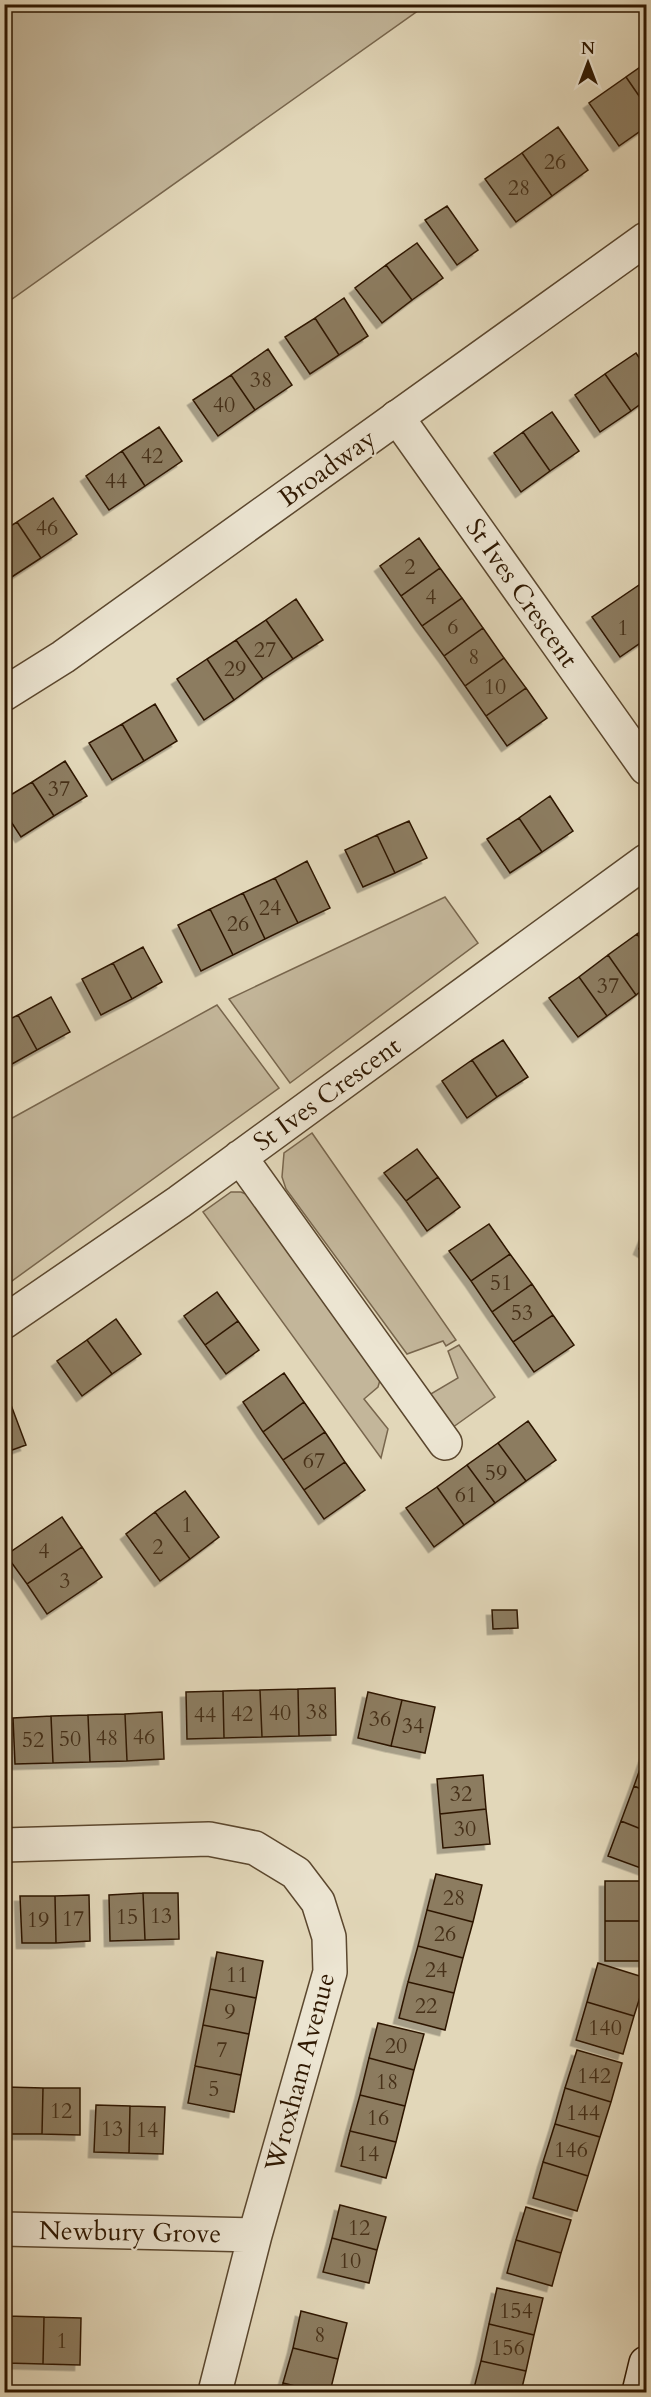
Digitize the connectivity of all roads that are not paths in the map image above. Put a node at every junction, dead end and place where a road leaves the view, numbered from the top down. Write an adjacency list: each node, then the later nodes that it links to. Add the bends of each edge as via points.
1 (646, 239): 2 (street, Broadway)
2 (398, 417): 3 (street, Broadway, via 63,657); 4 (street, St Ives Crescent)
3 (4, 694)
4 (646, 768)
5 (646, 861): 6 (street, St Ives Crescent)
6 (240, 1157): 7 (street, St Ives Crescent); 8 (street)
7 (4, 1322)
8 (446, 1443)
9 (4, 1845): 11 (street, Wroxham Avenue, via 209,1839 255,1848 296,1873 318,1902 328,1937 330,1972)
10 (4, 2229): 11 (street, Newbury Grove)
11 (255, 2235): 13 (street, Wroxham Avenue)
12 (646, 2363): 14 (street)
13 (215, 2392)
14 (639, 2392)

